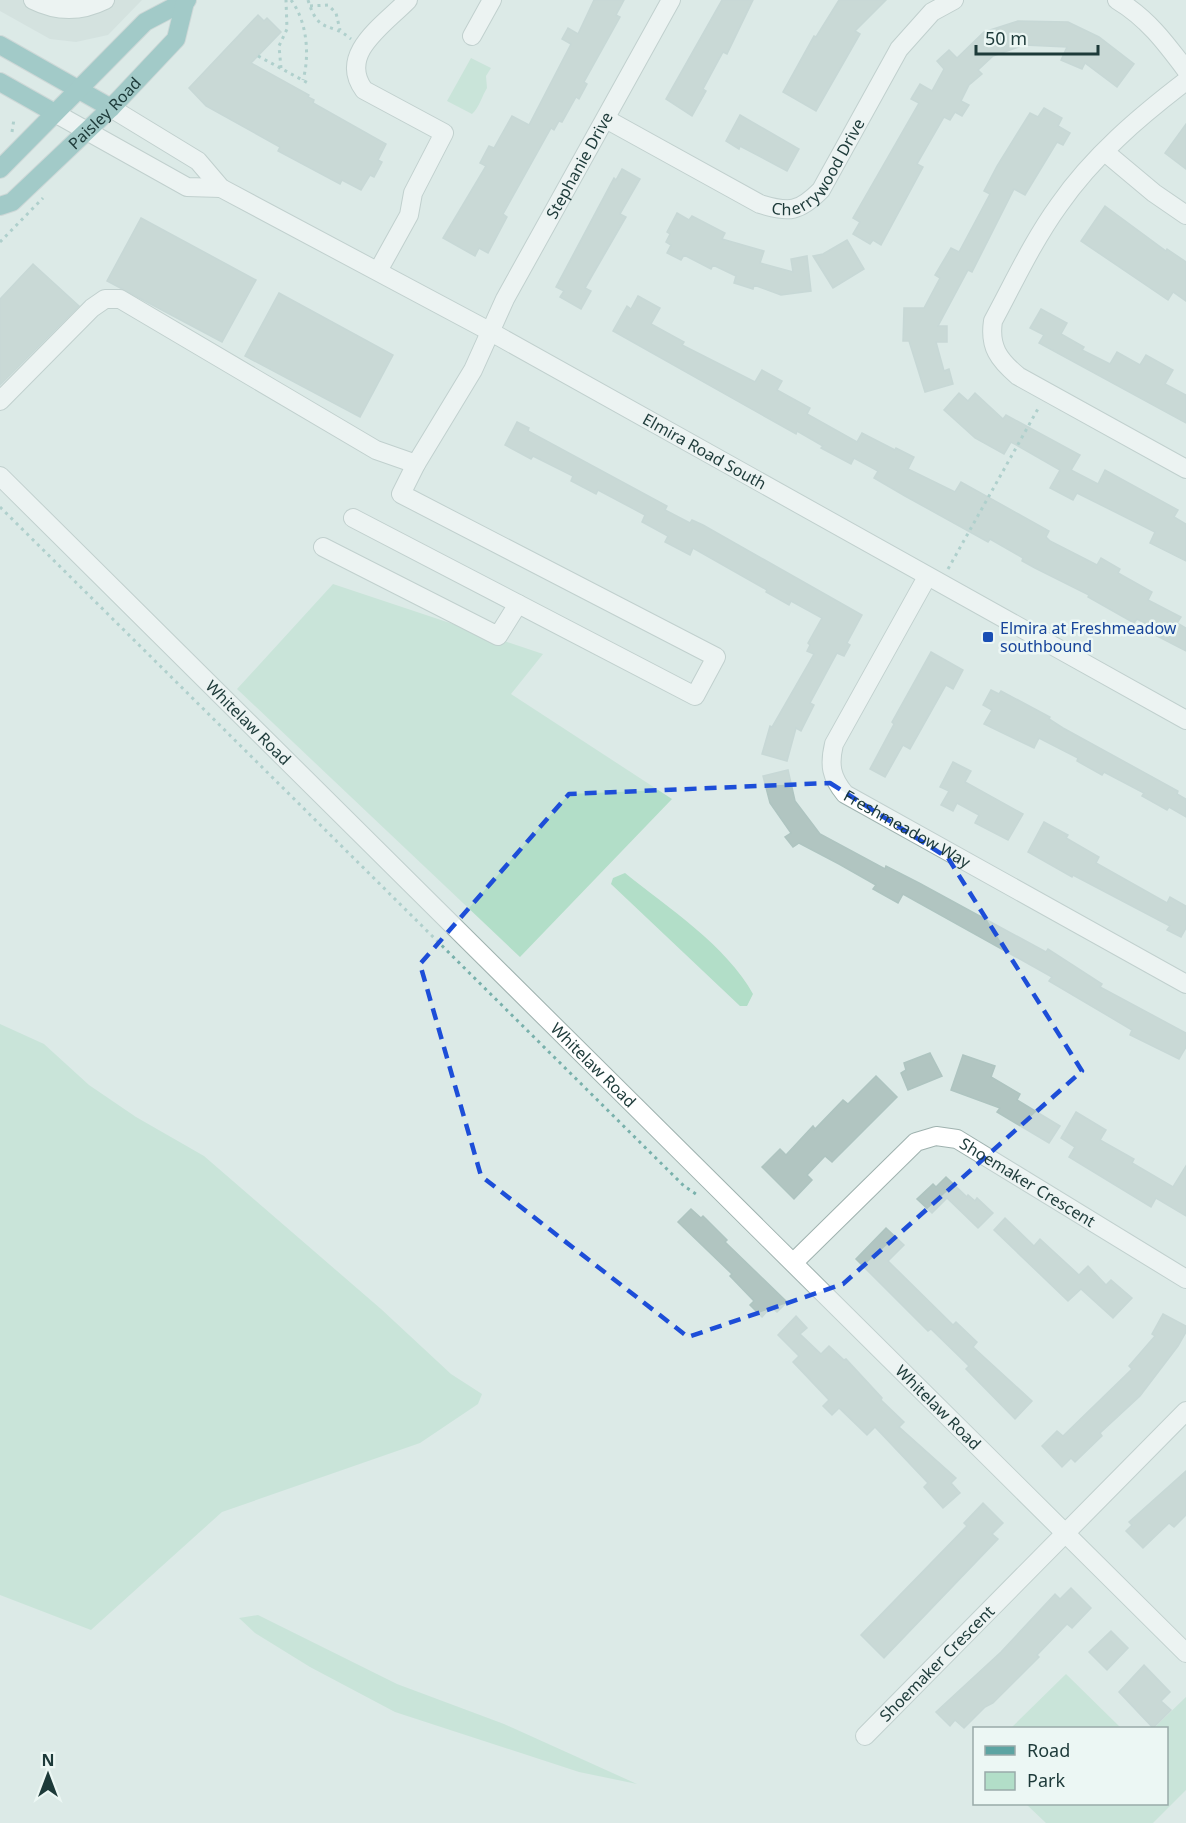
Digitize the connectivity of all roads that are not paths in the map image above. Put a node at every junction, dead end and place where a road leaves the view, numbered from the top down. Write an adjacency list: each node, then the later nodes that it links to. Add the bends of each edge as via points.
1 (33, 0): 2 (street, via 52,10 95,5)
2 (105, 0)
3 (408, 0): 24 (street, via 361,48 355,69 364,90 444,133)
4 (492, 0): 9 (street)
5 (671, 0): 17 (street, Stephanie Drive)
6 (954, 0): 17 (street, Cherrywood Drive, via 932,12 899,49 821,189 804,206 783,211 760,204)
7 (1117, 0): 11 (street, via 1149,24)
8 (186, 1): 14 (main road, Paisley Road, via 145,22); 15 (main road, Paisley Road, via 176,39)
9 (472, 36)
10 (0, 45): 14 (main road, Elmira Road South)
11 (1186, 70)
12 (1186, 81): 19 (street, via 1139,117)
13 (0, 82): 16 (main road, Elmira Road South)
14 (77, 90): 15 (main road, Elmira Road South); 16 (main road, Paisley Road)
15 (111, 108): 18 (main road, Paisley Road); 21 (street, Elmira Road South, via 198,161)
16 (52, 112): 18 (street, Elmira Road South); 20 (main road, Paisley Road)
17 (606, 119): 25 (street, Stephanie Drive, via 505,299)
18 (86, 132): 21 (street, Elmira Road South, via 187,187); 22 (main road, Paisley Road, via 12,202)
19 (1105, 152): 23 (street); 28 (street, via 1078,180 1047,223 993,321 993,348 1001,362 1018,376)
20 (0, 168)
21 (221, 188): 24 (street, Elmira Road South)
22 (0, 206)
23 (1186, 214)
24 (378, 272): 25 (street, Elmira Road South)
25 (491, 333): 27 (street, Stephanie Drive); 32 (street, Elmira Road South)
26 (0, 401): 27 (street, via 92,308 105,299 120,299 390,458)
27 (416, 464): 33 (street, Stephanie Drive, via 401,494 716,657 695,696)
28 (1186, 469)
29 (0, 476): 36 (street, Whitelaw Road)
30 (353, 518): 33 (street)
31 (323, 547): 33 (street, via 498,636)
32 (934, 580): 34 (street, Elmira Road South); 35 (street, Freshmeadow Way, via 834,744 830,763 835,782 845,795)
33 (518, 604)
34 (1186, 720)
35 (1186, 984)
36 (794, 1262): 37 (street, Shoemaker Crescent, via 916,1142 936,1136 957,1139); 39 (street, Whitelaw Road)
37 (1186, 1279)
38 (1186, 1411): 39 (street, Shoemaker Crescent)
39 (1066, 1534): 40 (street, Whitelaw Road); 41 (street, Shoemaker Crescent)
40 (1186, 1653)
41 (865, 1736)

